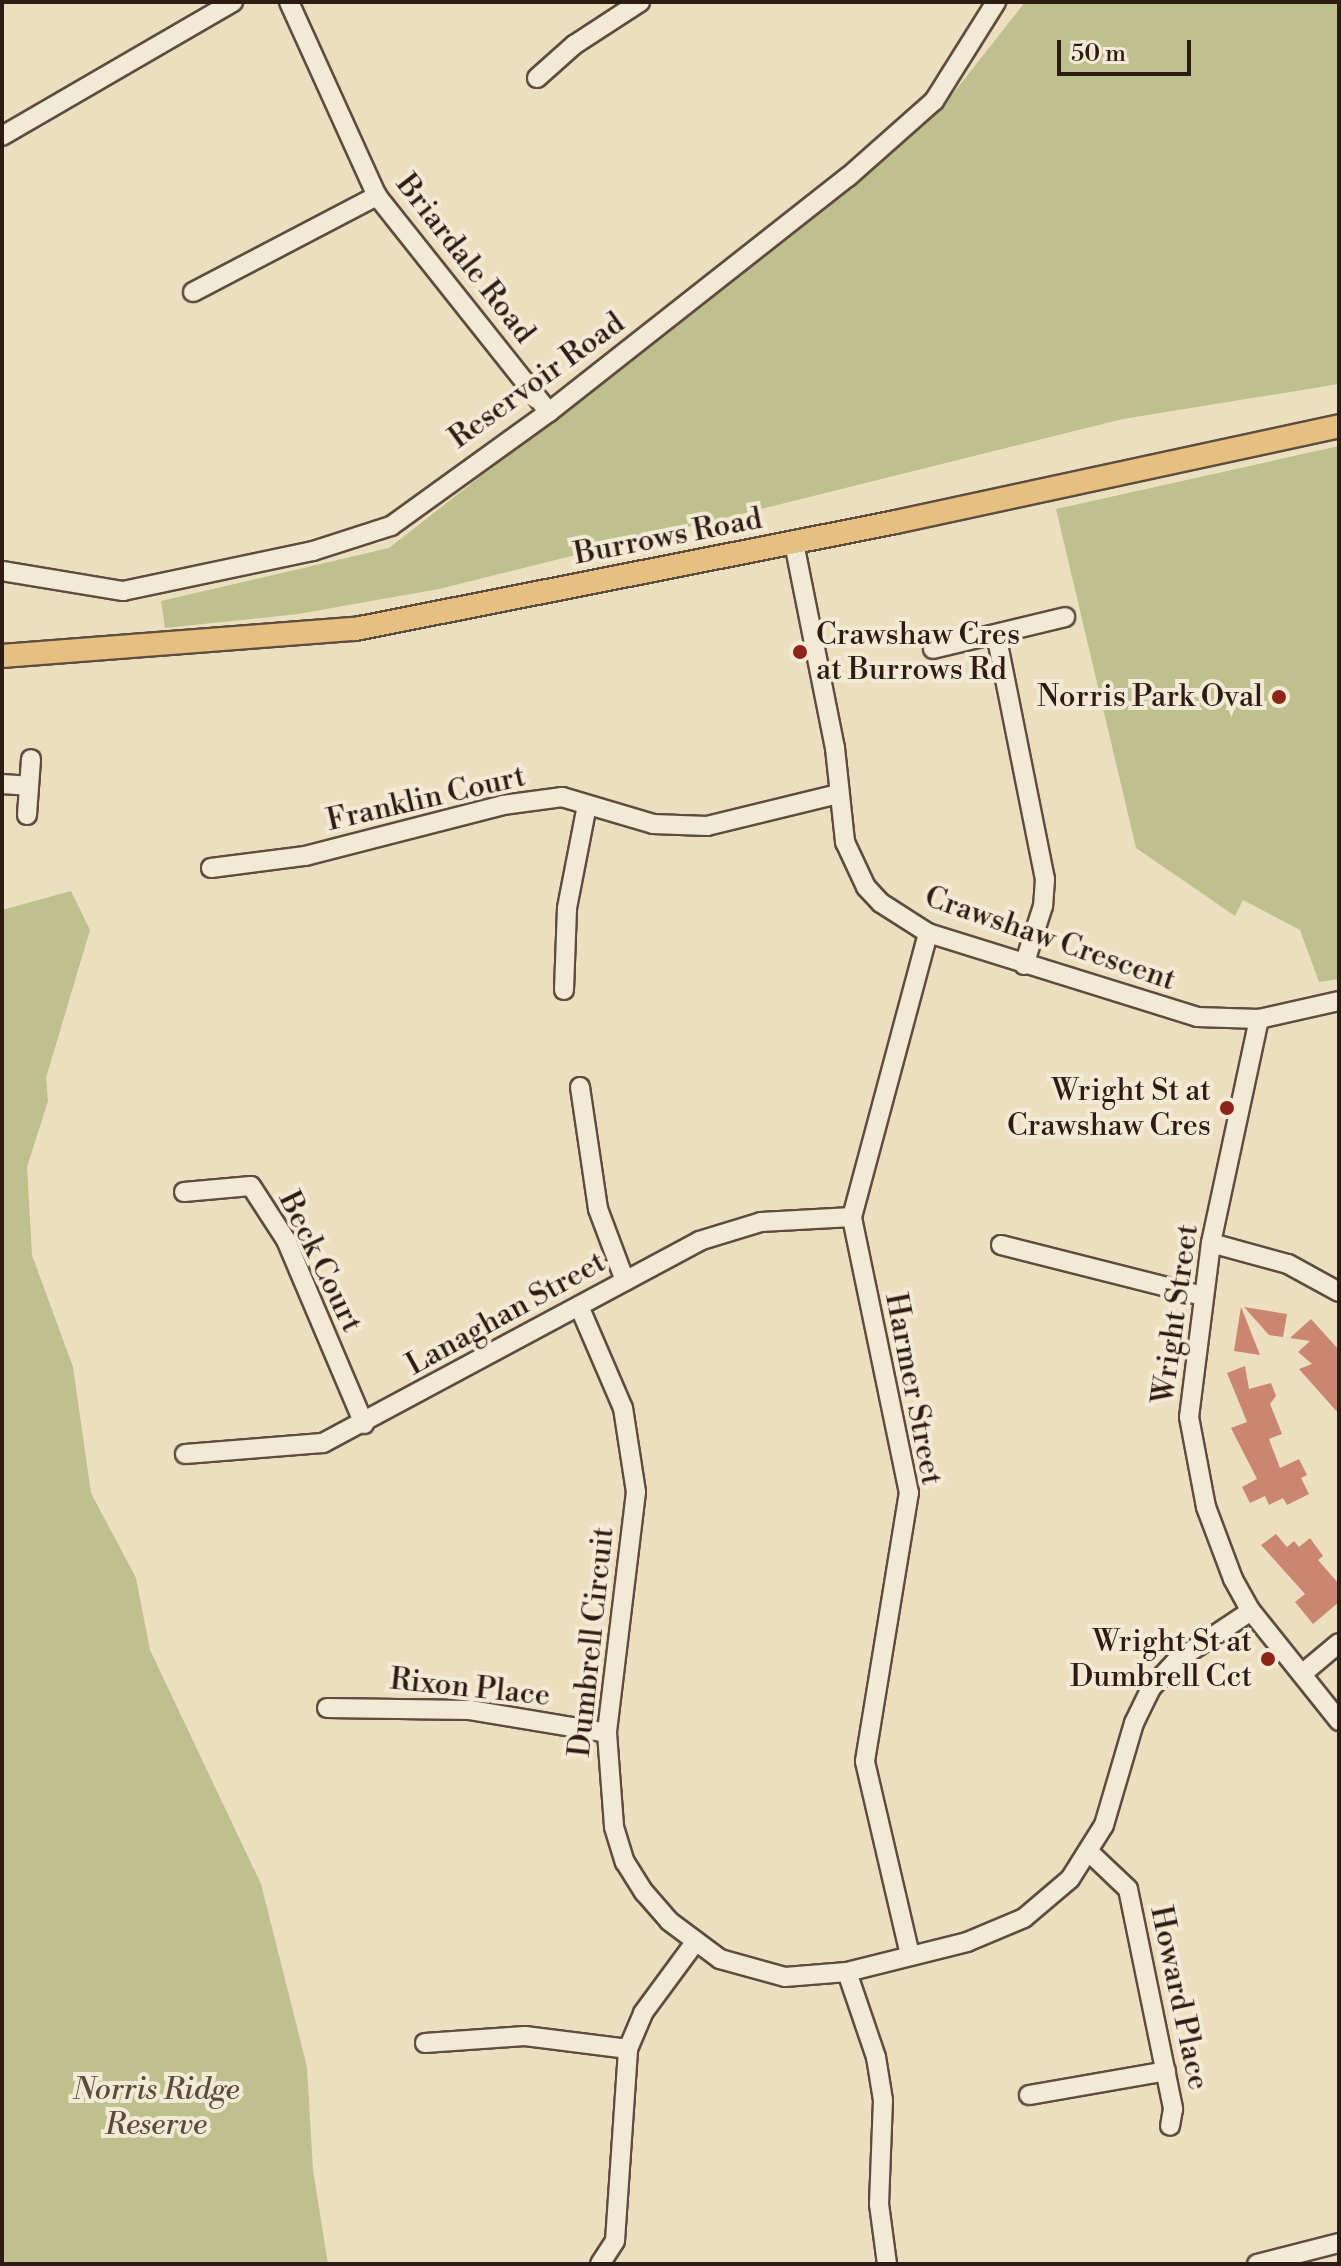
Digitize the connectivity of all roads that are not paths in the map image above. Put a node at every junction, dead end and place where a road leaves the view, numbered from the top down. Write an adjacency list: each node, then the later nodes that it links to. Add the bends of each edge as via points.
1 (233, 2): 6 (street)
2 (289, 2): 7 (street, Briardale Road)
3 (640, 2): 5 (street, via 574,45)
4 (996, 2): 9 (street, Reservoir Road, via 934,101 848,177)
5 (537, 78)
6 (2, 136)
7 (377, 196): 8 (street); 9 (street, Briardale Road)
8 (193, 292)
9 (549, 412): 12 (street, Reservoir Road, via 391,526 370,535 123,591)
10 (1339, 426): 11 (main road, Burrows Road)
11 (794, 543): 16 (main road, Burrows Road, via 355,629); 20 (street, Crawshaw Crescent, via 833,733)
12 (2, 571)
13 (1065, 617): 14 (street)
14 (996, 634): 15 (street); 25 (street, via 1045,879 1043,906)
15 (933, 649)
16 (2, 656)
17 (31, 759): 19 (street)
18 (2, 784): 19 (street)
19 (28, 786): 22 (street)
20 (838, 794): 21 (street, Franklin Court, via 707,826 653,824); 24 (street, Crawshaw Crescent, via 845,842 866,887 896,915)
21 (587, 805): 23 (street, Franklin Court, via 562,797 503,805 305,856); 26 (street, via 567,908)
22 (27, 815)
23 (211, 868)
24 (928, 933): 25 (street, Crawshaw Crescent); 31 (street, Harmer Street)
25 (1024, 965): 28 (street, Crawshaw Crescent, via 1197,1017)
26 (564, 990)
27 (1339, 1001): 28 (street, Crawshaw Crescent)
28 (1259, 1019): 32 (street, Wright Street)
29 (580, 1087): 34 (street, via 598,1209)
30 (184, 1192): 38 (street, Beck Court, via 251,1186 286,1240)
31 (852, 1217): 34 (street, Lanaghan Street, via 761,1222 699,1241); 48 (street, Harmer Street, via 909,1493 865,1761)
32 (1211, 1243): 35 (street, via 1288,1264); 36 (street, Wright Street)
33 (1001, 1245): 36 (street)
34 (625, 1281): 37 (street, Lanaghan Street)
35 (1339, 1292)
36 (1203, 1296): 40 (street, Wright Street, via 1190,1380 1195,1463 1220,1545)
37 (579, 1306): 38 (street, Lanaghan Street); 45 (street, Dumbrell Circuit, via 623,1408 636,1492)
38 (364, 1424): 39 (street, Lanaghan Street, via 323,1443)
39 (185, 1454)
40 (1251, 1611): 42 (street, Wright Street); 46 (street, Dumbrell Circuit, via 1176,1661 1151,1688 1134,1723 1104,1825)
41 (1339, 1643): 42 (street)
42 (1302, 1674): 44 (street, Wright Street)
43 (327, 1708): 45 (street, Rixon Place, via 470,1710)
44 (1339, 1721)
45 (607, 1733): 47 (street, Dumbrell Circuit, via 608,1787 625,1862 669,1921)
46 (1088, 1851): 48 (street, Dumbrell Circuit, via 1070,1879 1024,1918 967,1942); 52 (street, Howard Place, via 1128,1889)
47 (696, 1941): 49 (street, Dumbrell Circuit, via 720,1959 785,1977); 51 (street, via 643,2013)
48 (910, 1955): 49 (street, Dumbrell Circuit)
49 (847, 1972): 57 (street, via 876,2057 883,2100 879,2204)
50 (425, 2043): 51 (street, via 525,2036)
51 (628, 2049): 56 (street, via 615,2241)
52 (1166, 2071): 53 (street); 54 (street, Howard Place, via 1173,2109)
53 (1029, 2095)
54 (1170, 2126)
55 (1339, 2243): 58 (street)
56 (600, 2264)
57 (887, 2264)
58 (1257, 2264)

